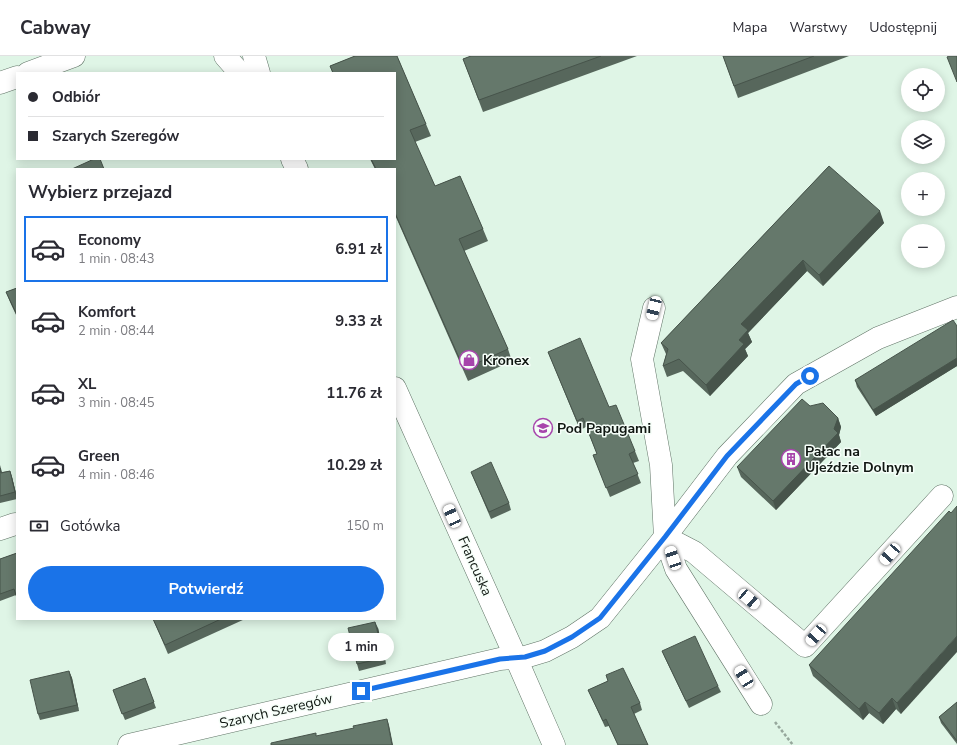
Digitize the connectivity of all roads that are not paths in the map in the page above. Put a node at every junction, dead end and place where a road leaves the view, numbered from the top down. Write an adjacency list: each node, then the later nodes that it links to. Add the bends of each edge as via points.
1 (74, 56): 4 (street)
2 (225, 56): 5 (street)
3 (254, 56): 6 (street)
4 (31, 72)
5 (239, 72)
6 (259, 72)
7 (16, 77): 8 (street)
8 (0, 83)
9 (957, 307): 13 (street, Szarych Szeregów, via 878,338 796,384 727,456)
10 (654, 308): 13 (street, via 642,359 661,465)
11 (396, 390): 14 (street, Francuska)
12 (942, 496): 13 (street, via 805,646 694,552)
13 (665, 537): 14 (street, Szarych Szeregów, via 600,618 545,651); 15 (street, via 676,569)
14 (516, 658): 16 (street, Szarych Szeregów, via 500,659); 17 (street, Francuska)
15 (761, 704)
16 (129, 745)
17 (554, 745)

